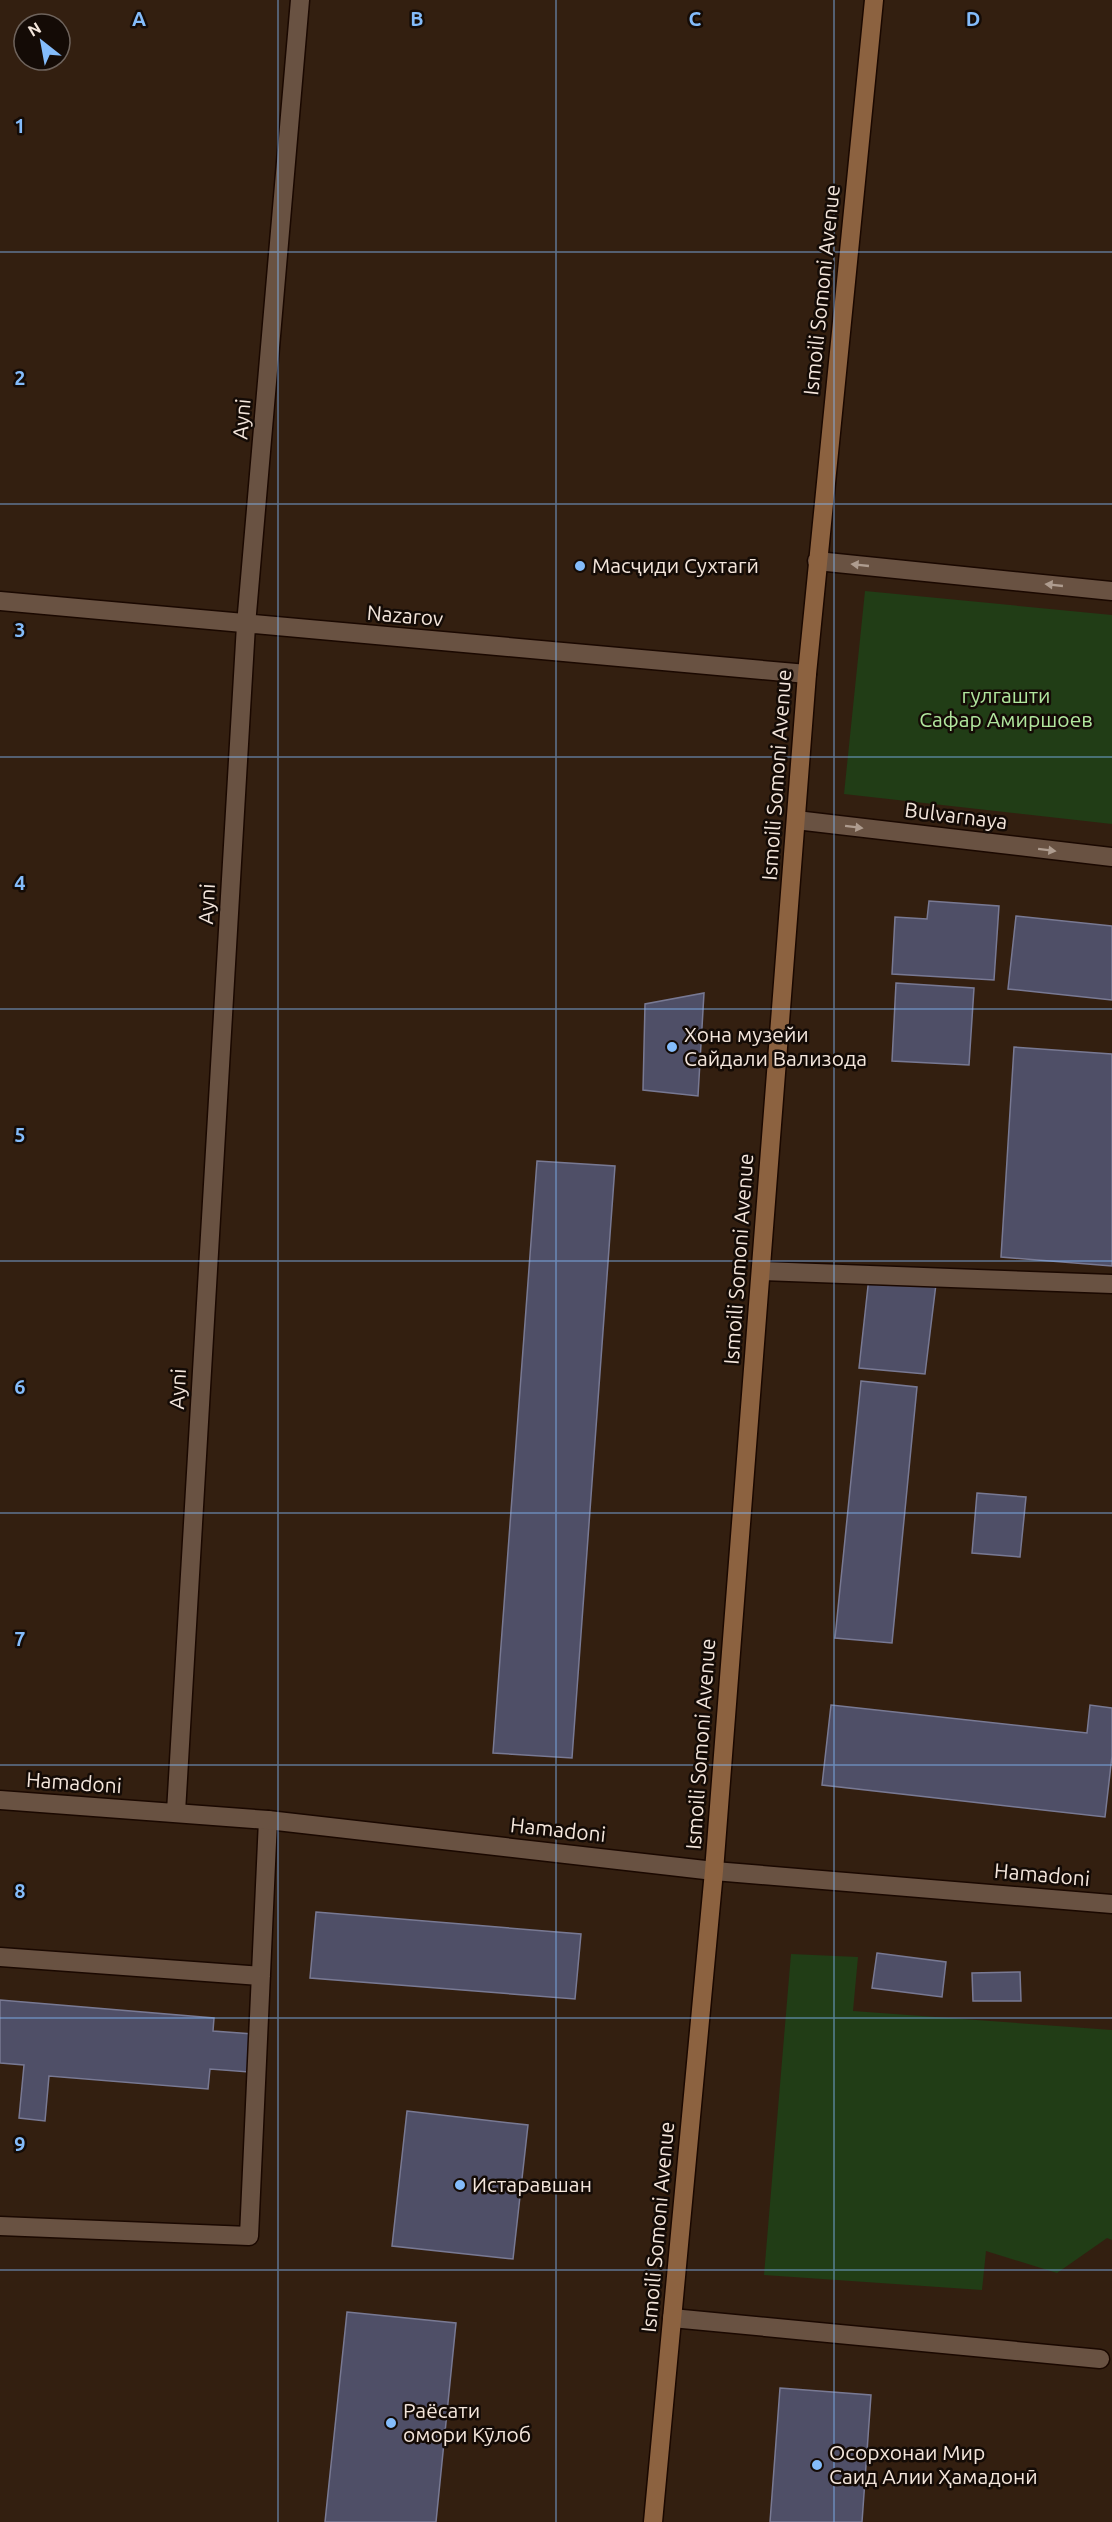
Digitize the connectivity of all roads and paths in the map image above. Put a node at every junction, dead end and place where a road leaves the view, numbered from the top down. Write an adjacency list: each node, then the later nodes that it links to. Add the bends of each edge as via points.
1 (300, 0): 6 (street, Ayni)
2 (874, 0): 3 (main road, Ismoili Somoni Avenue)
3 (817, 561): 4 (street, one-way to 3); 7 (main road, Ismoili Somoni Avenue)
4 (1112, 591)
5 (0, 601): 6 (street, Nazarov)
6 (246, 625): 7 (street, Nazarov); 13 (street, Ayni)
7 (807, 674): 8 (main road, Ismoili Somoni Avenue)
8 (796, 820): 9 (street, Bulvarnaya, one-way to 9); 10 (main road, Ismoili Somoni Avenue)
9 (1112, 857)
10 (761, 1271): 11 (street); 15 (main road, Ismoili Somoni Avenue)
11 (1112, 1284)
12 (0, 1800): 13 (street, Hamadoni)
13 (176, 1812): 14 (street, Hamadoni)
14 (268, 1820): 15 (street, Hamadoni); 18 (street)
15 (714, 1871): 16 (street, Hamadoni); 20 (main road, Ismoili Somoni Avenue)
16 (1112, 1904)
17 (0, 1957): 18 (street)
18 (261, 1976): 19 (street, via 249,2236)
19 (0, 2226)
20 (672, 2318): 21 (street); 22 (main road, Ismoili Somoni Avenue)
21 (1100, 2359)
22 (653, 2522)

